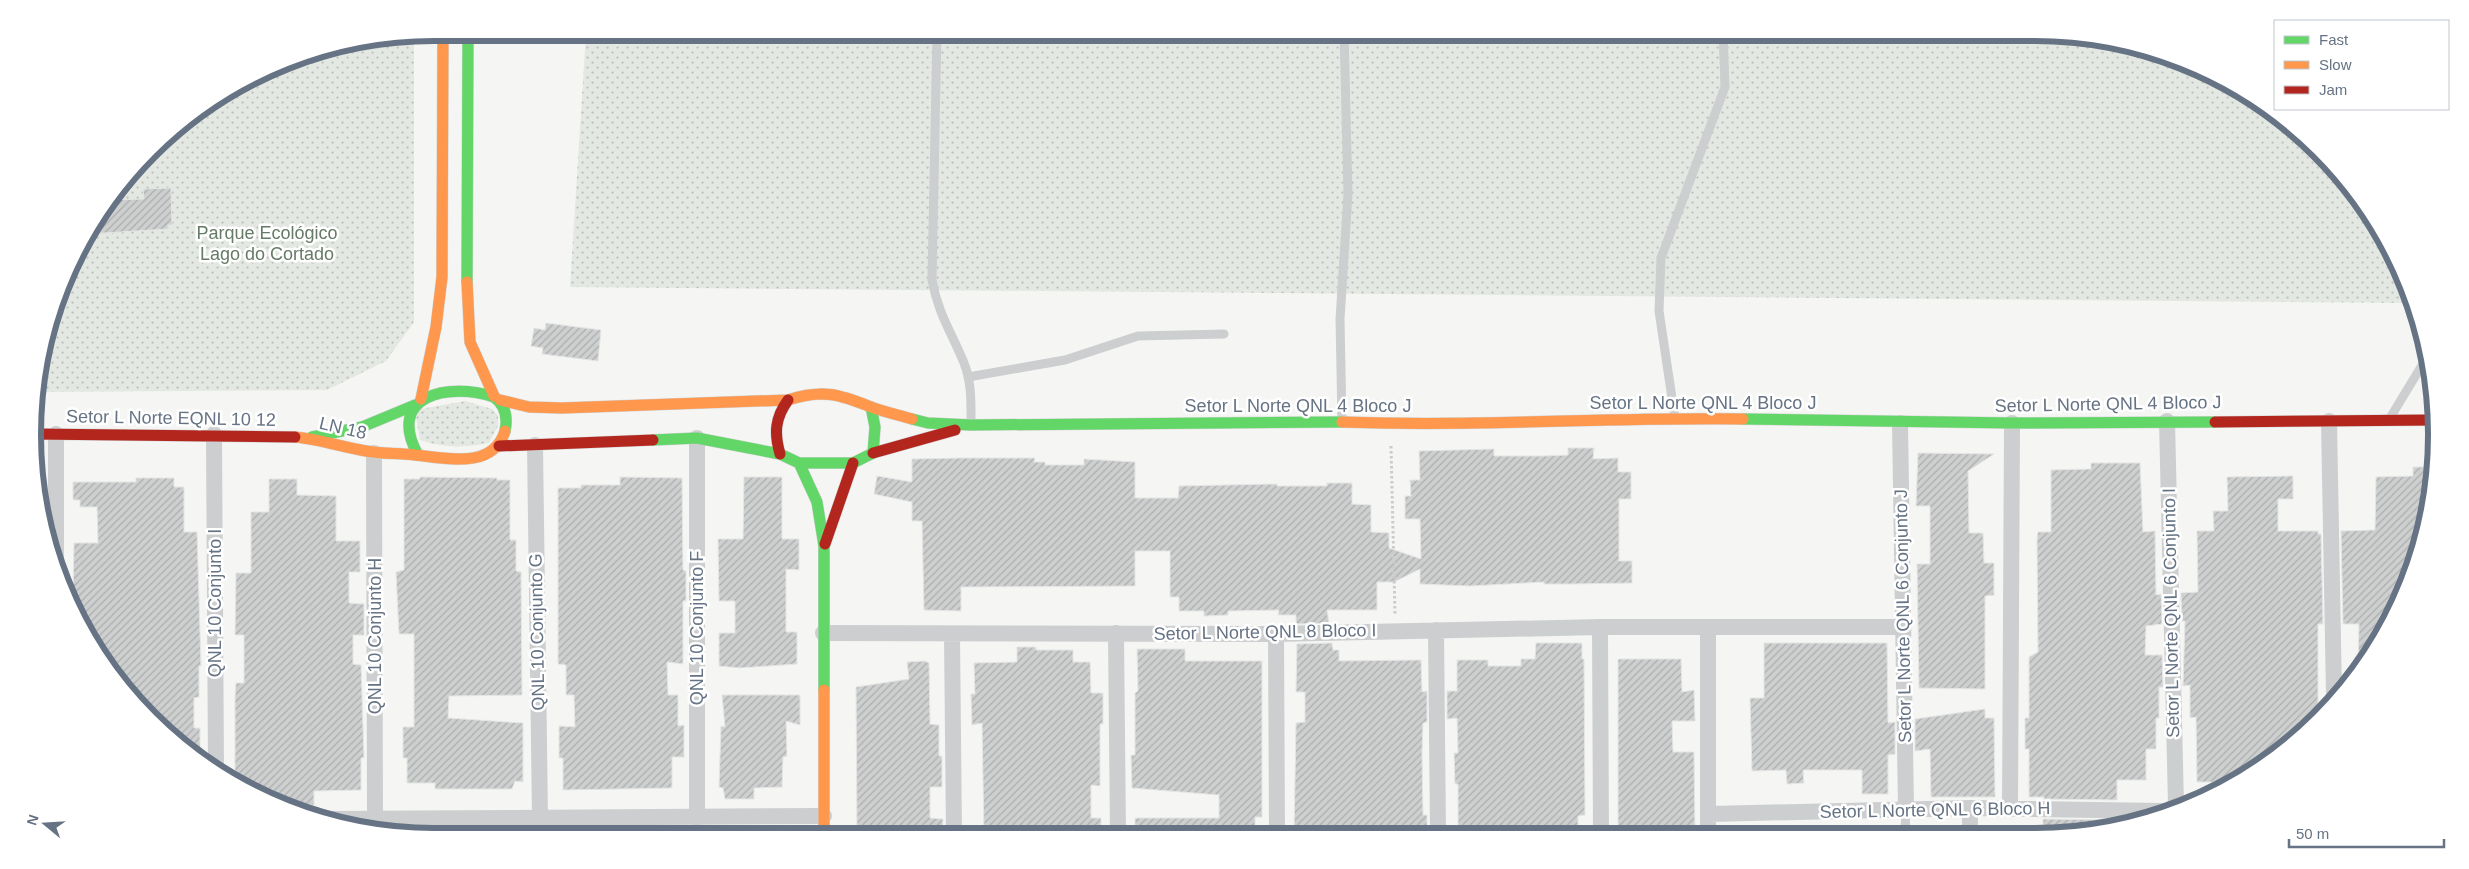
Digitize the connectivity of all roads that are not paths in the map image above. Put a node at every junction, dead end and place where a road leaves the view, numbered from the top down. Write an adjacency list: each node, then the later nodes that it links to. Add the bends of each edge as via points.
1 (443, 41): 11 (main road, via 442,277 436,327)
2 (468, 41): 9 (main road, via 467,315 470,342)
3 (937, 41): 8 (lane, via 932,280 936,304)
4 (1344, 41): 18 (lane, via 1348,194 1340,319)
5 (1723, 41): 13 (lane, via 1725,87 1661,258 1659,311)
6 (1224, 334): 8 (lane, via 1138,336 1065,360)
7 (2421, 366): 14 (lane)
8 (968, 377): 21 (lane)
9 (497, 398): 10 (main road, via 529,407 562,408); 11 (main road, via 458,392); 28 (main road, via 507,424)
10 (788, 400): 12 (main road, via 804,395 831,394 855,399); 31 (main road, via 778,413 775,427)
11 (418, 402): 25 (main road, LN 18, via 362,427); 32 (main road, via 407,425)
12 (871, 407): 21 (main road, via 928,422); 30 (main road, via 875,427)
13 (1675, 418): 18 (main road, Setor L Norte QNL 4 Bloco J, via 1391,424); 19 (main road, Setor L Norte QNL 4 Bloco J)
14 (2388, 420): 15 (main road, Setor L Norte QNL 4 Bloco J); 17 (main road, Setor L Norte QNL 4 Bloco J)
15 (2427, 420)
16 (2167, 421): 17 (main road, Setor L Norte QNL 4 Bloco J); 20 (main road, Setor L Norte QNL 4 Bloco J); 47 (street, Setor L Norte QNL 6 Conjunto I)
17 (2328, 421): 45 (street)
18 (1342, 422): 21 (main road, Setor L Norte QNL 4 Bloco J)
19 (1900, 423): 20 (main road, Setor L Norte QNL 4 Bloco J); 37 (street, Setor L Norte QNL 6 Conjunto J)
20 (2012, 423): 50 (street)
21 (971, 425): 30 (main road)
22 (41, 434): 23 (main road, Setor L Norte EQNL 10 12)
23 (56, 434): 24 (main road, Setor L Norte EQNL 10 12); 35 (street)
24 (214, 434): 25 (main road, Setor L Norte EQNL 10 12); 46 (street, QNL 10 Conjunto I)
25 (306, 438): 29 (main road, LN 18)
26 (697, 438): 27 (main road); 31 (main road); 54 (street, QNL 10 Conjunto F)
27 (535, 445): 28 (main road); 57 (street, QNL 10 Conjunto G)
28 (498, 446): 32 (main road, via 483,456 465,459)
29 (374, 452): 32 (main road, LN 18); 56 (street, QNL 10 Conjunto H)
30 (873, 453): 34 (main road)
31 (780, 454): 33 (main road)
32 (418, 455)
33 (798, 463): 34 (main road); 36 (main road, via 817,502)
34 (853, 463): 36 (main road)
35 (56, 540)
36 (824, 546): 41 (main road)
37 (1902, 626): 39 (street, Setor L Norte QNL 8 Bloco I); 48 (street, Setor L Norte QNL 6 Conjunto J)
38 (1600, 627): 39 (street, Setor L Norte QNL 8 Bloco I); 40 (street, Setor L Norte QNL 8 Bloco I); 65 (street)
39 (1708, 627): 52 (street)
40 (1436, 630): 44 (street, Setor L Norte QNL 8 Bloco I); 64 (street)
41 (822, 633): 42 (street, Setor L Norte QNL 8 Bloco I); 53 (main road)
42 (952, 634): 43 (street, Setor L Norte QNL 8 Bloco I); 61 (street)
43 (1116, 634): 44 (street, Setor L Norte QNL 8 Bloco I); 62 (street)
44 (1276, 634): 63 (street)
45 (2334, 689)
46 (216, 761)
47 (2176, 801)
48 (1906, 808): 49 (street, Setor L Norte QNL 6 Bloco H); 52 (street, Setor L Norte QNL 6 Bloco H); 67 (lane)
49 (1970, 808): 50 (street, Setor L Norte QNL 6 Bloco H); 68 (street)
50 (2010, 808): 51 (street, Setor L Norte QNL 6 Bloco H)
51 (2148, 811)
52 (1708, 814): 66 (street)
53 (824, 816): 54 (street); 60 (main road)
54 (697, 818): 57 (street)
55 (354, 819): 56 (street)
56 (375, 819): 58 (street)
57 (540, 819): 58 (street)
58 (495, 820): 59 (street)
59 (495, 828)
60 (824, 828)
61 (954, 828)
62 (1118, 828)
63 (1277, 828)
64 (1438, 828)
65 (1601, 828)
66 (1708, 828)
67 (1905, 828)
68 (1970, 828)

